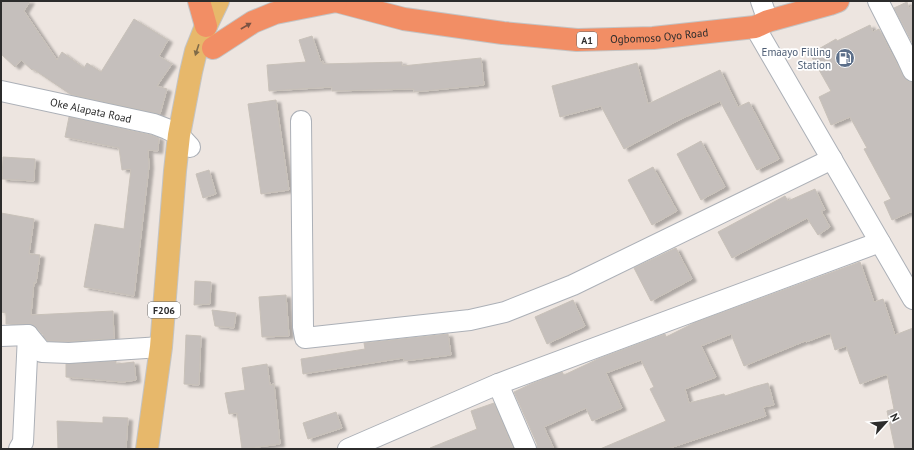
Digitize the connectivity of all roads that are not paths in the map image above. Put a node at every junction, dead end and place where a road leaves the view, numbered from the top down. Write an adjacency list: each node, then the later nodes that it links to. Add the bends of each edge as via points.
1 (199, 1): 9 (highway)
2 (218, 1): 9 (main road, F206)
3 (234, 1): 10 (main road, F206)
4 (336, 1): 8 (highway, Ogbomoso Oyo Road / A1, via 404,19 577,40 653,38); 10 (highway, one-way to 4, via 253,22 276,13)
5 (761, 1): 8 (street)
6 (838, 1): 8 (highway, Ogbomoso Oyo Road / A1)
7 (878, 1): 11 (street)
8 (761, 24): 15 (street)
9 (206, 26): 14 (main road, F206, one-way to 14, via 196,51)
10 (213, 48): 14 (main road, F206)
11 (913, 71)
12 (1, 91): 14 (street, Oke Alapata Road, via 154,124 167,129)
13 (301, 121): 15 (street, via 305,338 470,320 505,312 573,285)
14 (184, 141): 20 (main road, F206, via 175,171)
15 (832, 159): 16 (street)
16 (880, 242): 17 (street); 21 (street)
17 (913, 299)
18 (28, 335): 19 (street); 20 (street, via 42,352 69,353); 22 (street, via 23,442)
19 (1, 336)
20 (161, 347): 23 (main road, F206)
21 (498, 384): 24 (street); 25 (street)
22 (19, 449)
23 (147, 449)
24 (348, 449)
25 (526, 449)

